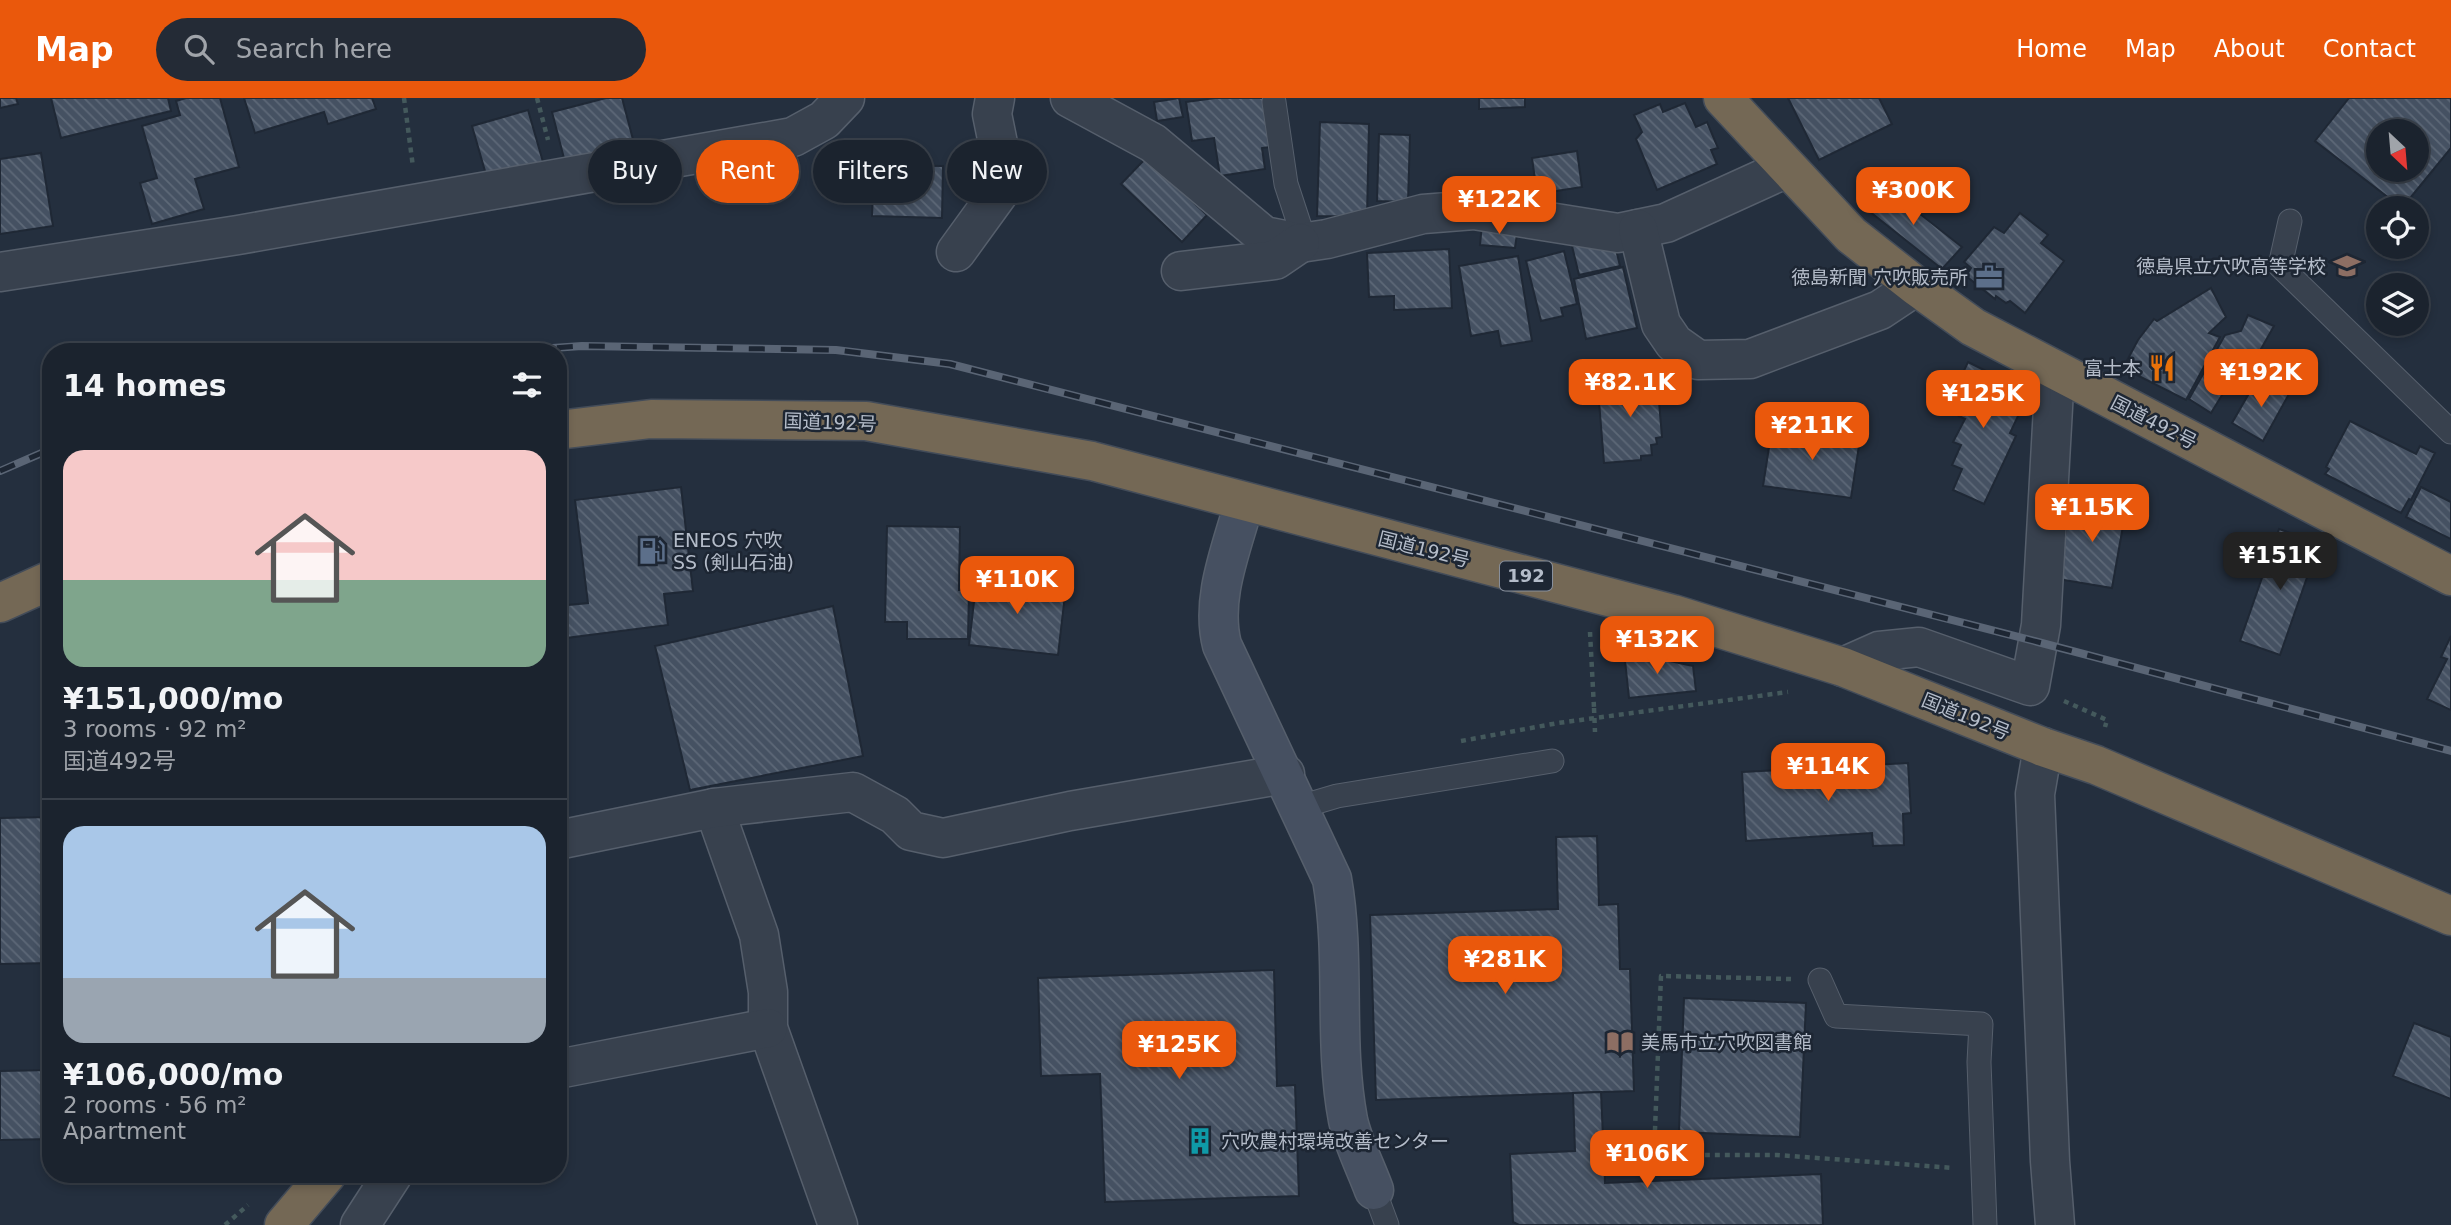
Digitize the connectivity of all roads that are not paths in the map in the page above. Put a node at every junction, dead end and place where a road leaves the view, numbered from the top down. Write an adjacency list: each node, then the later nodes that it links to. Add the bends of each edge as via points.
1 (845, 98): 13 (street, via 824,120 793,137)
2 (995, 98): 11 (street, via 992,114 1006,183)
3 (1070, 98): 6 (street)
4 (1723, 98): 7 (highway, 国道492号)
5 (1273, 102): 10 (lane, via 1286,184)
6 (1104, 106): 10 (street, via 1264,236)
7 (1787, 169): 9 (street, via 1667,223); 14 (highway, 国道492号, via 1851,235)
8 (2290, 221): 17 (lane, via 2280,266)
9 (1638, 229): 10 (street, via 1618,233 1474,210 1423,214); 14 (street, via 1661,324 1674,342 1698,359 1750,359 1880,310)
10 (1302, 243): 12 (street, via 1275,260)
11 (956, 252)
12 (1181, 271)
13 (0, 272)
14 (1916, 286): 15 (highway, 国道492号, via 1973,327)
15 (2055, 371): 19 (highway, 国道492号); 22 (street, via 2041,625 2030,686 1919,647 1879,651)
16 (567, 429): 18 (highway, 国道192号 / 192, via 651,419 866,421 1092,461)
17 (2451, 432)
18 (1244, 503): 22 (highway, 国道192号 / 192, via 1673,614); 25 (street, via 1223,581 1218,627 1222,645)
19 (2451, 576)
20 (42, 584): 21 (highway)
21 (0, 603)
22 (1843, 667): 23 (highway, 国道192号 / 192)
23 (2043, 747): 28 (highway, 国道192号 / 192, via 2096,765); 39 (street, via 2035,794)
24 (1552, 761): 25 (lane, via 1337,796)
25 (1292, 790): 26 (street, via 1070,811 943,838 911,831 895,815 853,792); 34 (street, via 1332,879 1339,915 1348,1122)
26 (714, 808): 27 (street); 30 (street, via 759,935)
27 (567, 838)
28 (2451, 916)
29 (1820, 980): 38 (lane, via 1836,1016 1981,1024)
30 (768, 1028): 31 (street); 37 (street)
31 (567, 1067)
32 (319, 1183): 35 (highway)
33 (387, 1183): 36 (street)
34 (1381, 1208)
35 (284, 1225)
36 (360, 1225)
37 (838, 1225)
38 (1985, 1225)
39 (2055, 1225)

